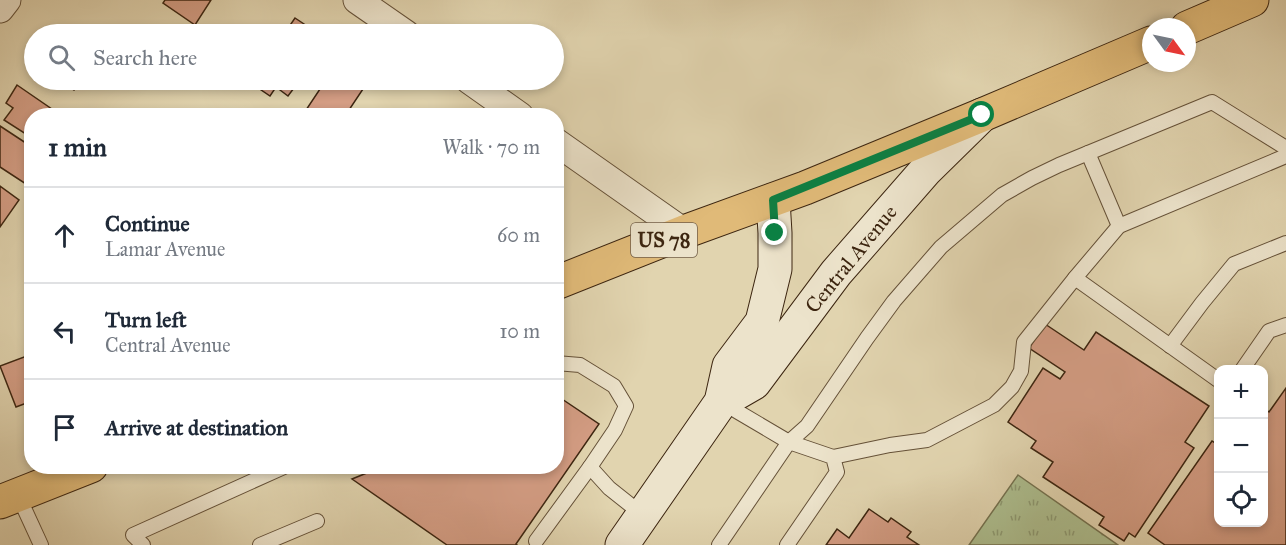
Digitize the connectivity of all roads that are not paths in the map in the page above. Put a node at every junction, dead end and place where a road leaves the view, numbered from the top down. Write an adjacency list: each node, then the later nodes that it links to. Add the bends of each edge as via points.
1 (6, 0): 4 (street)
2 (357, 0): 5 (street)
3 (1252, 0): 6 (main road)
4 (0, 9)
5 (392, 24)
6 (1196, 24)
7 (1142, 47): 10 (main road, US 78)
8 (483, 90): 9 (street)
9 (509, 108)
10 (982, 115): 15 (main road, US 78); 26 (main road, Central Avenue, via 926,170 843,264 754,383)
11 (564, 148): 17 (street)
12 (1286, 148): 13 (lane, via 1212,102)
13 (1088, 153): 16 (lane); 27 (lane, via 1002,195 941,247 894,301 807,426)
14 (1286, 156): 16 (lane)
15 (773, 200): 17 (main road, US 78); 26 (main road, Central Avenue, via 775,269 762,322 729,366)
16 (1119, 226): 19 (lane)
17 (684, 232): 20 (main road, US 78)
18 (1286, 243): 22 (lane, via 1234,264)
19 (1075, 278): 22 (lane); 28 (lane, via 1024,342 1021,371 994,405 927,440)
20 (564, 280)
21 (1286, 325): 24 (lane, via 1269,331)
22 (1170, 346): 25 (lane)
23 (564, 364): 29 (lane, via 580,365 614,386 626,406)
24 (1245, 365)
25 (1214, 377)
26 (721, 402): 27 (lane); 33 (main road, Central Avenue)
27 (789, 442): 28 (lane); 40 (lane)
28 (833, 458): 41 (lane, via 837,472)
29 (590, 467): 33 (lane); 35 (lane)
30 (71, 474): 32 (main road)
31 (268, 474): 37 (lane, via 134,535)
32 (9, 499): 36 (lane)
33 (643, 515): 39 (main road, Central Avenue)
34 (317, 521): 38 (lane)
35 (536, 541)
36 (41, 545)
37 (143, 545)
38 (260, 545)
39 (622, 545)
40 (719, 545)
41 (787, 545)

